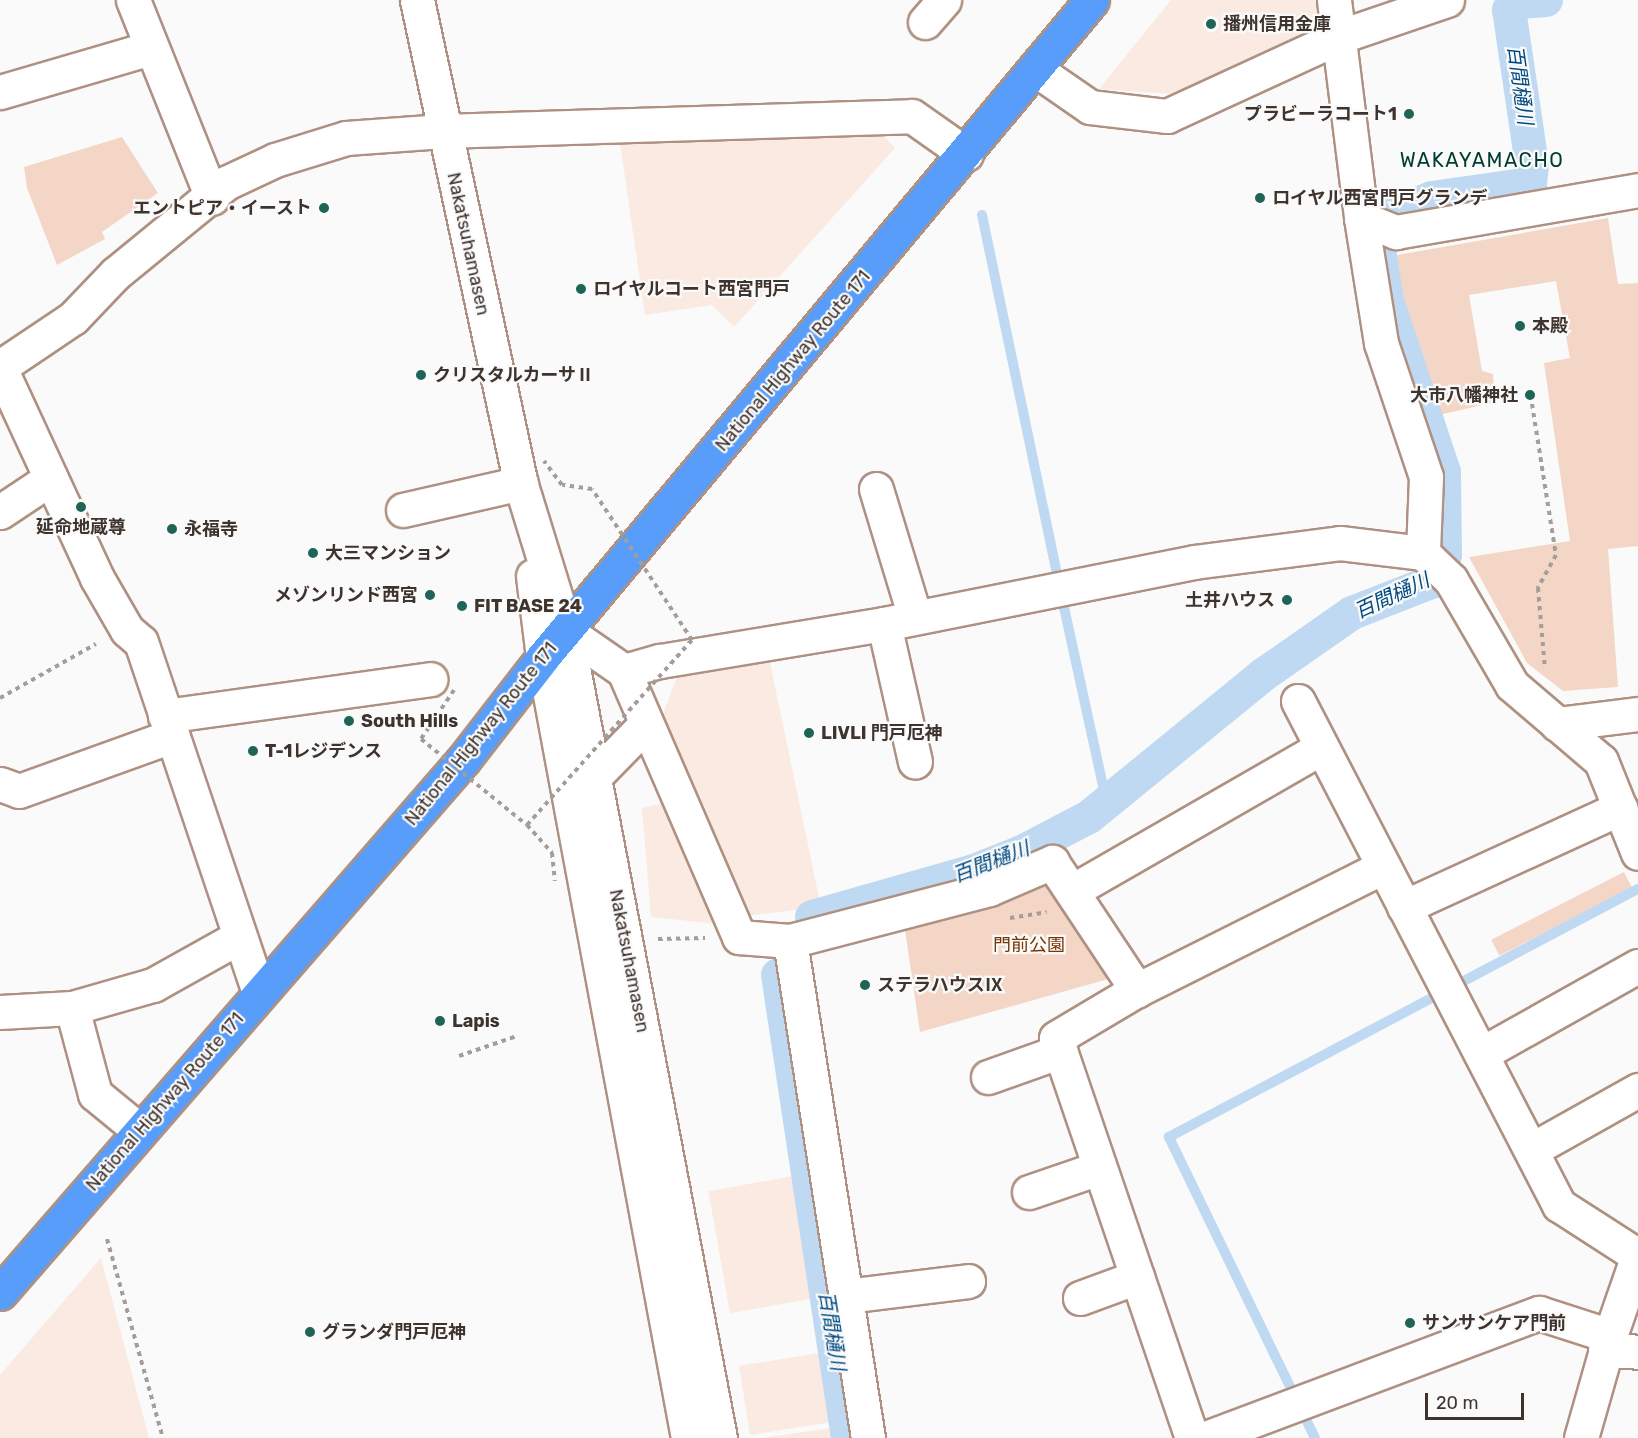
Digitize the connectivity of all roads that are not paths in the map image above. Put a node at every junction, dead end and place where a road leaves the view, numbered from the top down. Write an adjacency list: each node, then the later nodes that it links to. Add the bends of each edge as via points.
1 (133, 0): 7 (street)
2 (417, 0): 10 (street, Nakatsuhamasen)
3 (1092, 0): 8 (highway, National Highway Route 171)
4 (1335, 0): 6 (street)
5 (1447, 0): 6 (street)
6 (1341, 36): 8 (street, via 1167,116 1090,107); 14 (street)
7 (150, 48): 9 (street); 13 (street)
8 (1035, 69): 11 (highway, National Highway Route 171)
9 (0, 92)
10 (443, 131): 11 (street, via 912,116); 13 (street, via 346,138 275,160 226,183); 17 (street, Nakatsuhamasen)
11 (966, 154): 24 (highway, National Highway Route 171)
12 (1638, 190): 14 (street)
13 (212, 198): 15 (street, via 115,274 73,318)
14 (1379, 226): 21 (street, via 1381,343 1426,477)
15 (0, 367): 16 (street)
16 (51, 478): 20 (street); 32 (street, via 97,578 126,628 141,642)
17 (521, 485): 19 (street); 24 (street, Nakatsuhamasen); 25 (street, Nakatsuhamasen)
18 (876, 489): 22 (street)
19 (403, 510)
20 (0, 512)
21 (1433, 561): 22 (street, via 1340,543 1194,562); 30 (street, via 1512,685)
22 (915, 617): 23 (street)
23 (884, 624): 26 (street); 34 (street)
24 (566, 631): 25 (highway, National Highway Route 171); 26 (street); 35 (street, Nakatsuhamasen)
25 (543, 657): 46 (highway, National Highway Route 171, via 464,759); 65 (street, Nakatsuhamasen)
26 (624, 670): 31 (street)
27 (442, 685): 32 (street)
28 (1298, 701): 33 (street)
29 (1638, 714): 30 (street)
30 (1557, 724): 37 (street, via 1601,761)
31 (645, 725): 35 (street); 43 (street, via 739,937)
32 (169, 726): 36 (street, via 19,791); 42 (street)
33 (1321, 748): 39 (street); 40 (street)
34 (915, 762)
35 (594, 777): 66 (street, Nakatsuhamasen)
36 (0, 784)
37 (1620, 808): 38 (street); 41 (street)
38 (1638, 854)
39 (1383, 867): 41 (street); 45 (street)
40 (1072, 891): 43 (street, via 1052,862 990,889); 45 (street)
41 (1404, 907): 50 (street)
42 (239, 937): 46 (street); 47 (street, via 153,985)
43 (790, 941): 61 (street)
44 (1638, 966): 50 (street)
45 (1137, 990): 49 (street, via 1056,1038)
46 (259, 993): 53 (highway, National Highway Route 171)
47 (72, 1008): 48 (street); 53 (street, via 94,1094)
48 (0, 1012)
49 (1061, 1052): 51 (street); 55 (street)
50 (1481, 1054): 54 (street)
51 (988, 1077)
52 (1638, 1090): 54 (street)
53 (140, 1131): 60 (highway, National Highway Route 171)
54 (1531, 1150): 57 (street, via 1559,1205)
55 (1099, 1168): 56 (street); 58 (street)
56 (1029, 1192)
57 (1638, 1256): 63 (street)
58 (1137, 1277): 62 (street); 68 (street)
59 (968, 1281): 61 (street)
60 (0, 1293)
61 (846, 1296): 67 (street)
62 (1080, 1298)
63 (1607, 1343): 64 (street); 69 (street, via 1539,1313); 70 (street)
64 (1638, 1352)
65 (688, 1438)
66 (720, 1438)
67 (868, 1438)
68 (1192, 1438)
69 (1206, 1438)
70 (1581, 1438)

